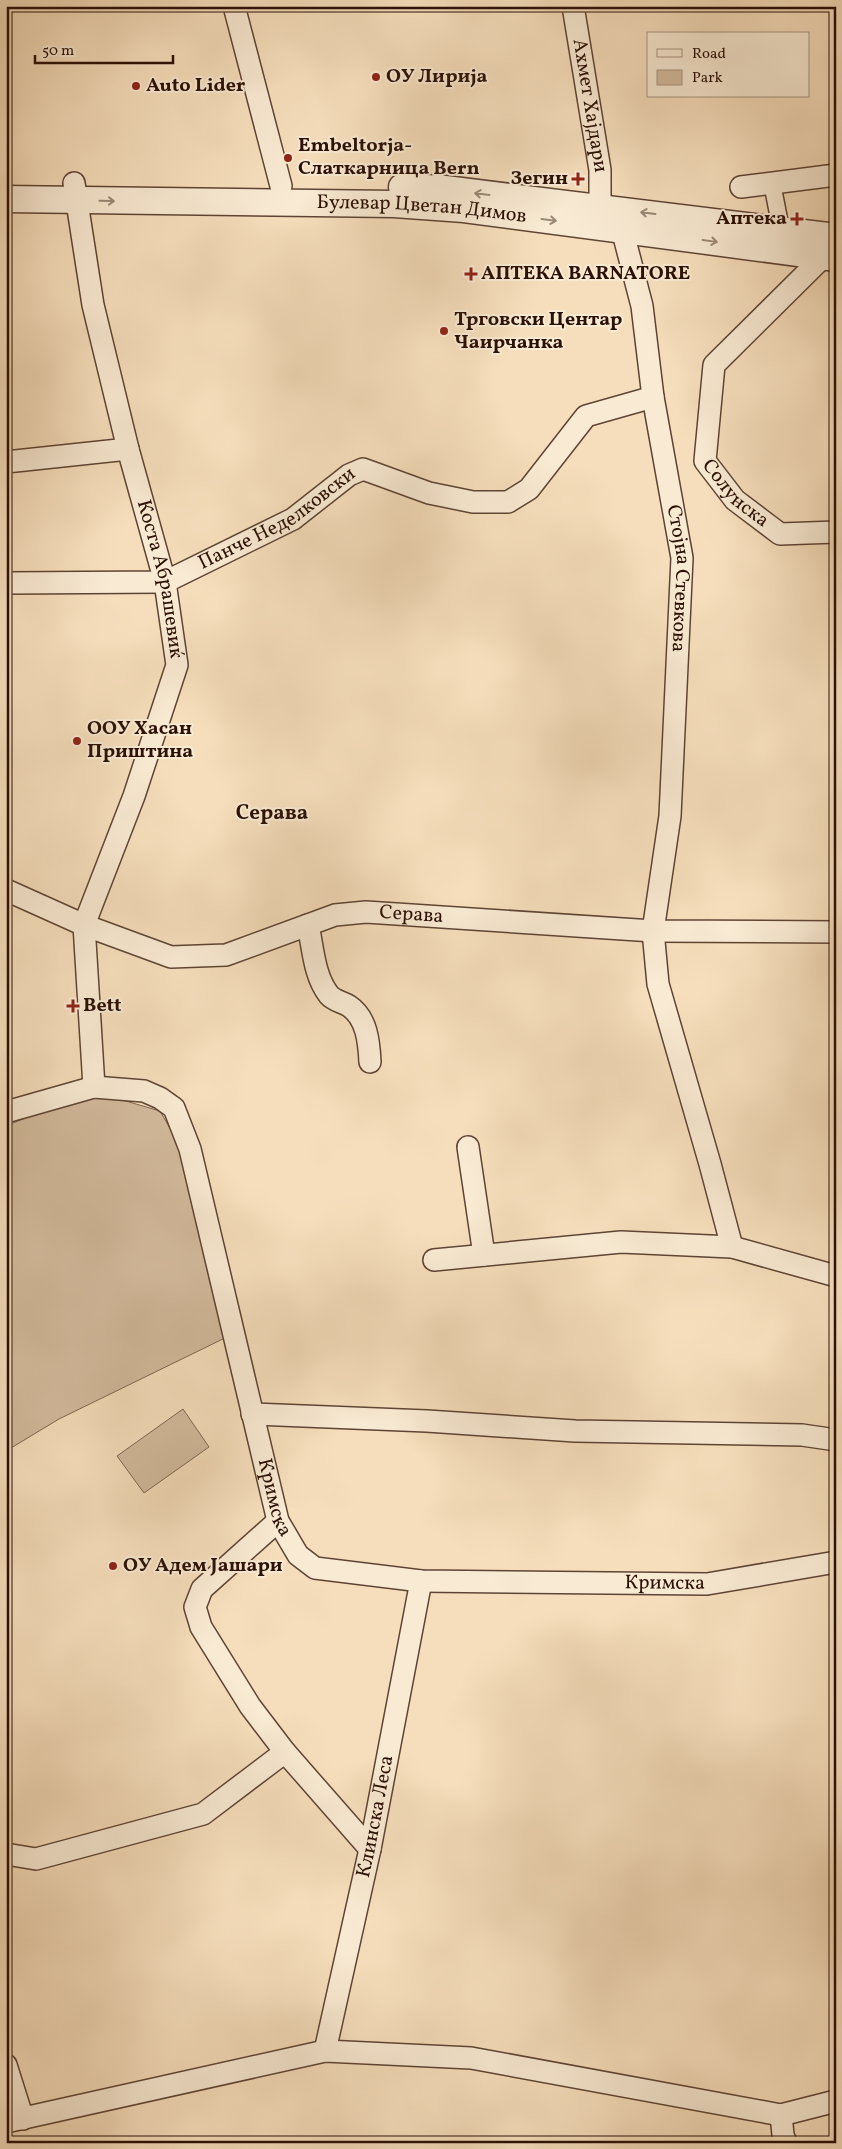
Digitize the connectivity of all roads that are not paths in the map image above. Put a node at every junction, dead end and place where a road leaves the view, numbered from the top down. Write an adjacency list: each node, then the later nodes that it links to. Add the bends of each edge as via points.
1 (234, 6): 6 (street)
2 (573, 6): 10 (street, Ахмет Хајдари, via 600,170)
3 (836, 175): 5 (street)
4 (6, 183): 8 (street, Булевар Цветан Димов)
5 (772, 183): 7 (street); 12 (street)
6 (281, 186): 8 (street, Булевар Цветан Димов); 10 (street, Булевар Цветан Димов, one-way to 6, via 445,189)
7 (741, 187)
8 (75, 192): 9 (street, Булевар Цветан Димов); 11 (street, Булевар Цветан Димов, one-way to 11, via 394,204); 15 (street, Коста Абрашевиќ, via 93,305)
9 (6, 199)
10 (600, 207): 12 (street, Булевар Цветан Димов, one-way to 10)
11 (622, 229): 13 (street, Булевар Цветан Димов, one-way to 13); 14 (street, Стојна Стевкова, via 642,306)
12 (781, 229): 13 (street, Булевар Цветан Димов)
13 (832, 250): 17 (street, Солунска, via 714,366 705,461 735,500 780,534)
14 (653, 397): 18 (street, Панче Неделковски, via 586,416 529,489 508,502 473,502 429,492 364,469 350,474 293,519); 23 (street, Стојна Стевкова, via 682,558 670,816)
15 (128, 449): 16 (street); 18 (street, Коста Абрашевиќ)
16 (6, 462)
17 (836, 532)
18 (165, 582): 19 (street, Панче Неделковски); 21 (street, Коста Абрашевиќ, via 177,666 134,796)
19 (6, 583)
20 (6, 890): 21 (street, Серава)
21 (84, 924): 22 (street, Серава, via 171,957 226,955); 26 (street, Коста Абрашевиќ)
22 (308, 925): 23 (street, Серава, via 335,915 366,912); 25 (street, via 319,977 330,996 350,1006 363,1021)
23 (653, 931): 24 (street, Серава); 29 (street, Стојна Стевкова, via 658,984)
24 (836, 932)
25 (370, 1062)
26 (94, 1087): 27 (street); 33 (street, Кримска, via 144,1092 174,1108 190,1149)
27 (6, 1112)
28 (468, 1147): 30 (street)
29 (732, 1247): 30 (street, via 621,1242); 32 (street)
30 (484, 1255): 31 (street)
31 (434, 1260)
32 (836, 1276)
33 (252, 1414): 34 (street, via 575,1431 802,1435); 35 (street, Кримска)
34 (836, 1440)
35 (278, 1521): 37 (street, Кримска, via 298,1555 315,1568); 38 (street, via 202,1589 195,1607 201,1628 245,1698)
36 (836, 1562): 37 (street, Кримска, via 707,1584)
37 (421, 1581): 39 (street, Клинска Леса)
38 (285, 1752): 39 (street); 40 (street, via 203,1814 36,1858)
39 (370, 1849): 41 (street, Клинска Леса)
40 (6, 1854)
41 (325, 2051): 44 (street, via 471,2058); 45 (street)
42 (6, 2065): 45 (street)
43 (836, 2101): 44 (street)
44 (781, 2115): 46 (street, via 782,2135)
45 (15, 2121)
46 (786, 2143)

